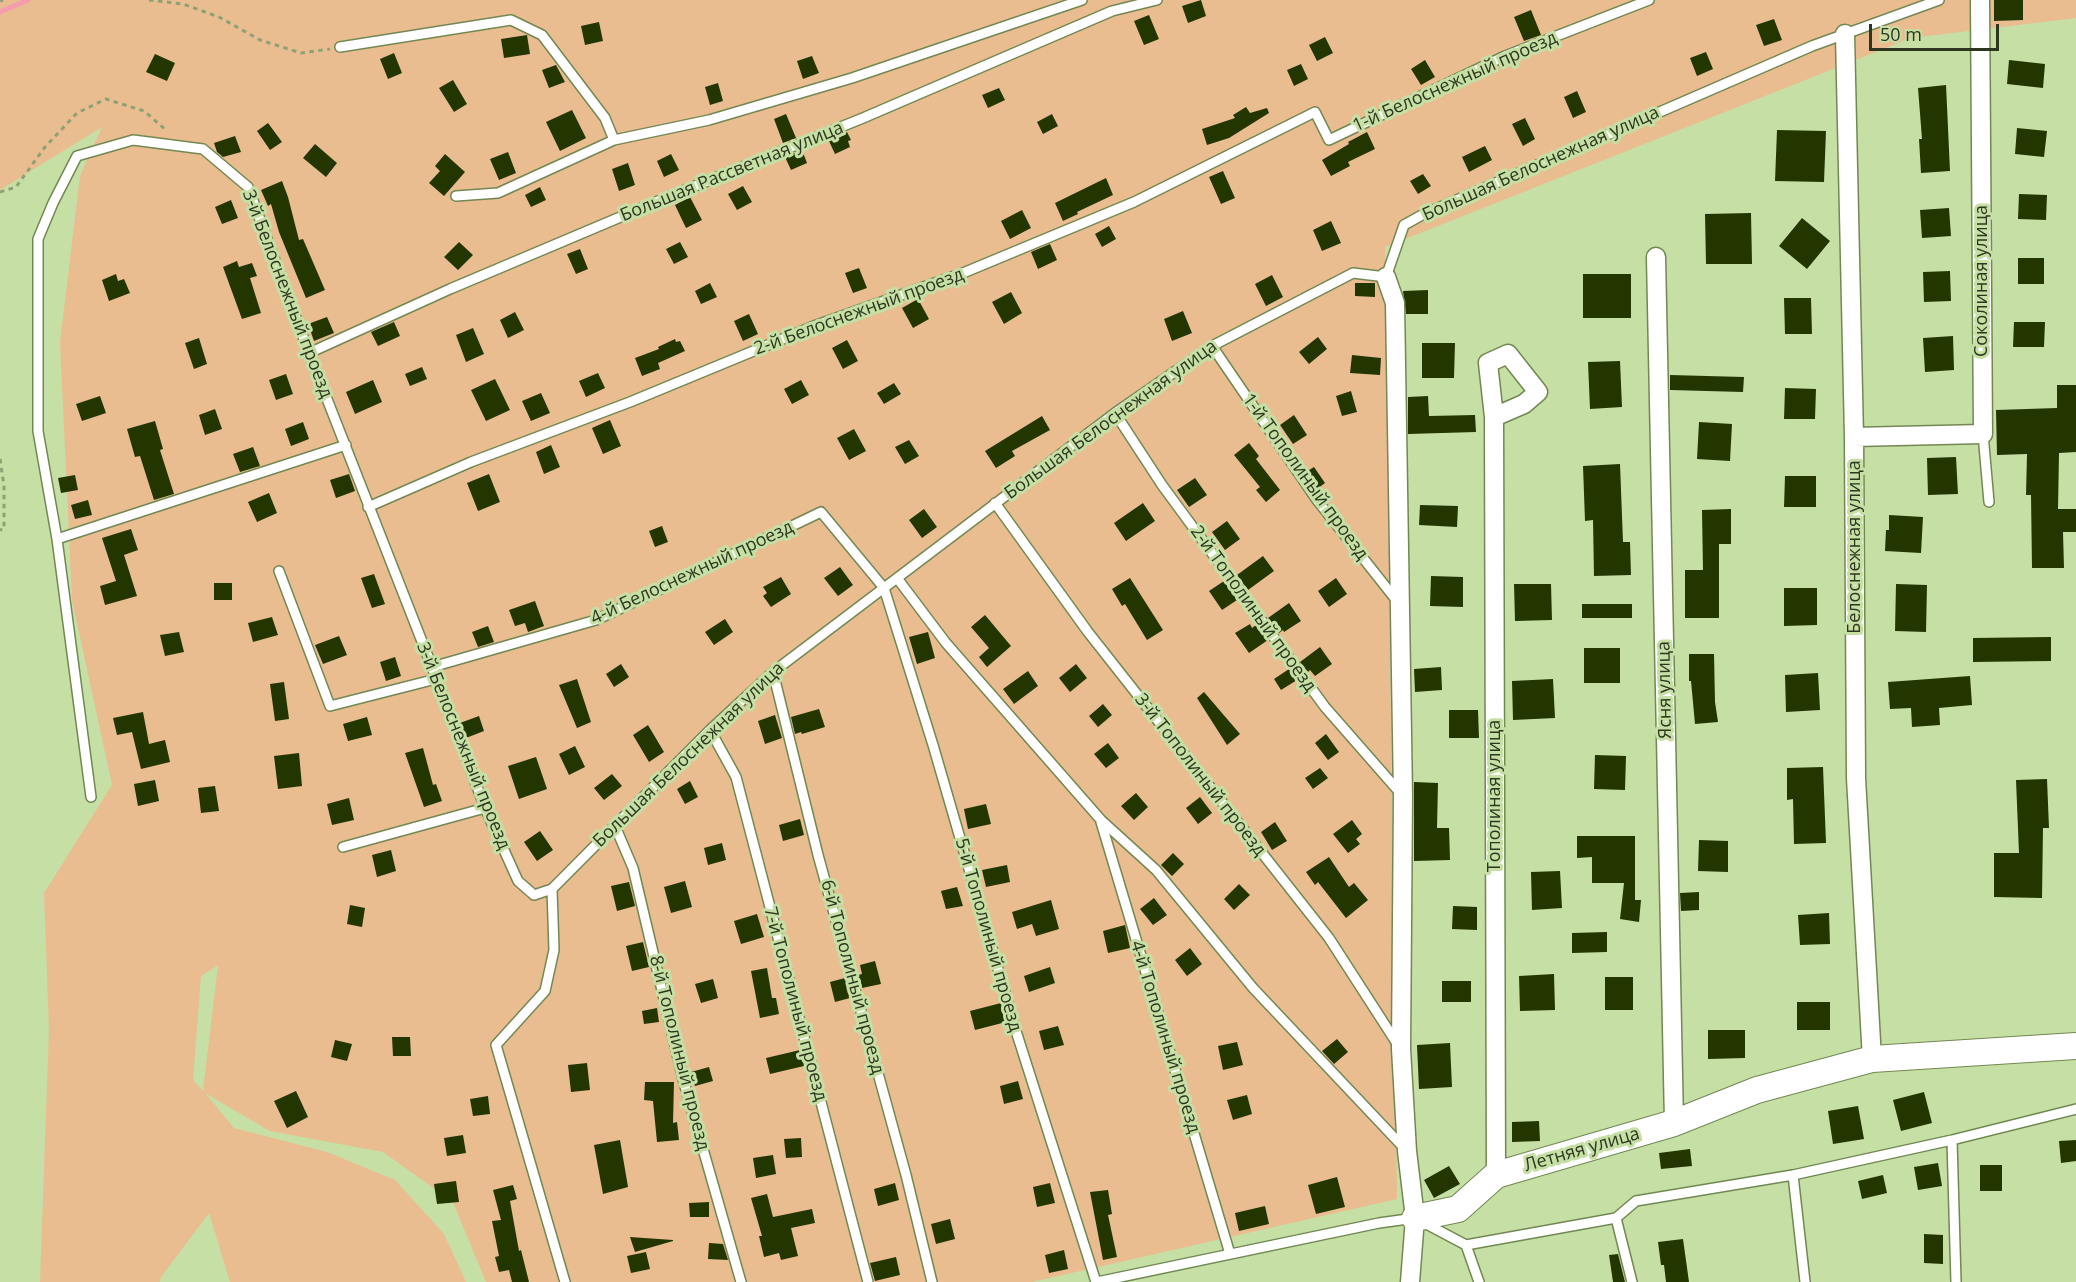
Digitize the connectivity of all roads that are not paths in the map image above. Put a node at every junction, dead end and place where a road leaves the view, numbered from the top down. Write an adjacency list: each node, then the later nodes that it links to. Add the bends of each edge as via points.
1 (1082, 0): 9 (lane, via 852,78 709,120)
2 (1157, 0): 6 (lane, Большая Рассветная улица)
3 (1649, 0): 10 (lane, 1-й Белоснежный проезд, via 1505,56)
4 (1939, 0): 7 (lane, Большая Белоснежная улица)
5 (1980, 0): 18 (street, Соколиная улица)
6 (1143, 2): 15 (lane, Большая Рассветная улица, via 1112,11 620,217)
7 (1845, 34): 13 (lane, Большая Белоснежная улица, via 1404,225); 19 (street, Белоснежная улица)
8 (340, 47): 9 (lane, via 512,20 542,35 605,118)
9 (614, 140): 11 (lane, via 498,193)
10 (1329, 140): 23 (lane, 2-й Белоснежный проезд, via 1315,112 1134,202 974,269 814,326)
11 (456, 196)
12 (1656, 257): 44 (street, Ясня улица)
13 (1386, 277): 14 (lane, Большая Белоснежная улица, via 1353,273); 28 (street, via 1395,303)
14 (1212, 346): 16 (lane, Большая Белоснежная улица); 28 (lane, 1-й Тополиный проезд, via 1317,500)
15 (309, 353): 20 (lane, 3-й Белоснежный проезд); 24 (lane, 3-й Белоснежный проезд, via 248,187 203,149 133,140 77,156 38,238 38,431)
16 (1114, 414): 22 (lane, Большая Белоснежная улица); 33 (lane, 2-й Тополиный проезд, via 1324,707)
17 (1494, 417): 47 (street, Тополиная улица)
18 (1983, 434): 19 (street); 21 (lane)
19 (1854, 437): 42 (street, Белоснежная улица, via 1856,778)
20 (346, 445): 23 (lane, 3-й Белоснежный проезд); 24 (lane)
21 (1989, 502)
22 (995, 503): 26 (lane, Большая Белоснежная улица); 41 (lane, 3-й Тополиный проезд, via 1088,632 1329,938)
23 (368, 507): 29 (lane, 3-й Белоснежный проезд)
24 (57, 539): 34 (lane, 3-й Белоснежный проезд)
25 (279, 571): 31 (lane, via 330,706)
26 (897, 578): 27 (lane, Большая Белоснежная улица); 36 (lane, via 946,643)
27 (884, 588): 29 (lane, 4-й Белоснежный проезд, via 821,512 596,620); 30 (lane, Большая Белоснежная улица); 57 (lane, 5-й Тополиный проезд, via 1016,1031)
28 (1401, 606): 33 (street)
29 (432, 667): 31 (lane, 3-й Белоснежный проезд)
30 (772, 672): 32 (lane, Большая Белоснежная улица); 56 (lane, 6-й Тополиный проезд)
31 (436, 679): 35 (lane, 3-й Белоснежный проезд)
32 (710, 730): 37 (lane, Большая Белоснежная улица); 55 (lane, 7-й Тополиный проезд, via 736,777)
33 (1403, 796): 41 (street)
34 (91, 797)
35 (485, 808): 38 (lane); 39 (lane, 3-й Белоснежный проезд, via 518,881 534,895)
36 (1101, 820): 46 (lane, via 1156,870 1253,988); 52 (lane, 4-й Тополиный проезд)
37 (615, 826): 39 (lane, Большая Белоснежная улица); 54 (lane, 8-й Тополиный проезд, via 633,868 683,1079)
38 (343, 847)
39 (552, 889): 53 (lane, via 554,950 545,991 496,1045)
40 (2076, 1046): 42 (street, Летняя улица)
41 (1401, 1049): 46 (street)
42 (1872, 1059): 44 (street, Летняя улица, via 1757,1090)
43 (2076, 1109): 45 (lane)
44 (1674, 1123): 47 (street, Летняя улица)
45 (1952, 1140): 48 (lane); 62 (lane)
46 (1407, 1151): 49 (street)
47 (1496, 1175): 49 (street, Летняя улица, via 1458,1209)
48 (1793, 1175): 50 (lane, via 1636,1201); 61 (lane)
49 (1415, 1218): 51 (lane); 52 (lane, Летняя улица); 58 (street)
50 (1616, 1218): 51 (lane); 60 (lane)
51 (1466, 1245): 59 (lane)
52 (1230, 1254): 57 (lane, Летняя улица)
53 (564, 1282)
54 (741, 1282)
55 (868, 1282)
56 (932, 1282)
57 (1096, 1282)
58 (1410, 1282)
59 (1479, 1282)
60 (1632, 1282)
61 (1806, 1282)
62 (1956, 1282)

